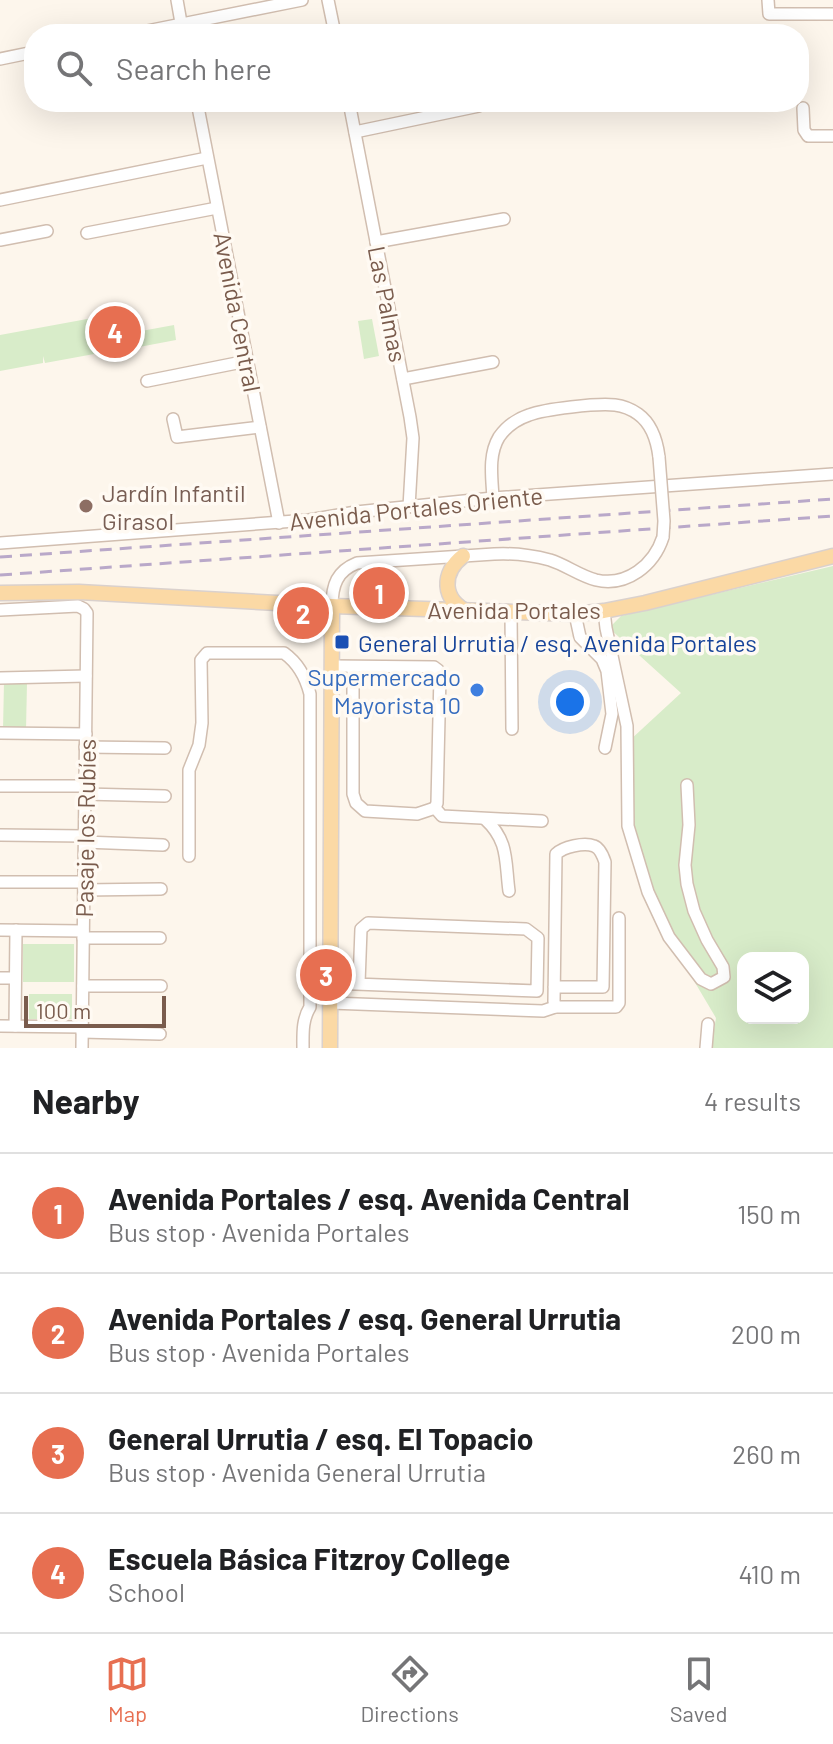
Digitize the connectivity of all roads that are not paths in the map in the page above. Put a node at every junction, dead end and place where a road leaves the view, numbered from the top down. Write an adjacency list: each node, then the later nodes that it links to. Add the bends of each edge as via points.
1 (177, 0): 6 (street)
2 (302, 0): 7 (street)
3 (328, 0): 8 (street)
4 (768, 0): 5 (street, via 769,14)
5 (833, 14)
6 (181, 24)
7 (203, 24)
8 (333, 24)
9 (24, 54): 10 (street)
10 (0, 59)
11 (199, 112): 17 (street, Avenida Central)
12 (351, 112): 15 (street, Las Palmas)
13 (450, 112): 15 (street)
14 (803, 112): 16 (street, via 808,136)
15 (355, 132): 24 (street, Las Palmas)
16 (833, 136)
17 (207, 158): 18 (street); 19 (street, Avenida Central)
18 (0, 200)
19 (217, 208): 22 (street); 25 (street, Avenida Central)
20 (504, 219): 24 (street)
21 (47, 231): 23 (street)
22 (87, 233)
23 (0, 240)
24 (376, 242): 27 (street, Las Palmas)
25 (247, 361): 28 (street); 30 (street, Avenida Central)
26 (493, 362): 27 (street)
27 (403, 379): 33 (street, Las Palmas, via 412,429)
28 (147, 381)
29 (173, 419): 30 (street, via 177,437)
30 (260, 427): 34 (street, Avenida Central)
31 (833, 474): 32 (street, Avenida Portales Oriente)
32 (493, 498): 33 (street, Avenida Portales Oriente); 36 (street, Avenida Portales, bridge, via 496,443 510,425 536,413 616,405 641,416 655,439 663,537 643,568 612,581 594,580 528,555)
33 (409, 507): 34 (street, Avenida Portales Oriente)
34 (279, 523): 35 (street, Avenida Portales Oriente)
35 (0, 543)
36 (463, 556): 39 (street, Avenida Portales, via 351,566 335,582); 42 (main road, via 450,571 447,588)
37 (833, 556): 41 (main road, Avenida Portales)
38 (0, 593): 39 (main road, Avenida Portales, via 91,592)
39 (332, 606): 42 (main road, Avenida Portales); 45 (main road)
40 (0, 610): 47 (street, Pasaje los Rubíes, via 84,609)
41 (604, 611): 44 (main road, Avenida Portales); 55 (street, via 627,726 628,826 648,892 669,937 701,979 711,984 724,977 723,967 694,911 687,884)
42 (468, 612): 43 (main road, Avenida Portales)
43 (511, 613): 44 (main road, Avenida Portales); 49 (street)
44 (575, 614): 54 (street, via 580,637 607,671 612,714)
45 (333, 666): 46 (street); 77 (main road)
46 (353, 667): 59 (street, via 356,803 365,811 417,814); 59 (street, via 438,670)
47 (86, 676): 48 (street); 51 (street, Pasaje los Rubíes)
48 (0, 678)
49 (512, 729)
50 (0, 733): 51 (street)
51 (86, 734): 52 (street, Pasaje los Rubíes)
52 (85, 747): 53 (street); 57 (street, Pasaje los Rubíes)
53 (165, 748)
54 (605, 748)
55 (687, 785)
56 (0, 786): 57 (street)
57 (85, 790): 58 (street); 63 (street, Pasaje los Rubíes)
58 (165, 796)
59 (435, 808): 60 (street, via 442,816)
60 (484, 818): 61 (street); 69 (street, via 503,842)
61 (542, 821)
62 (0, 835): 63 (street)
63 (84, 839): 64 (street); 67 (street, Pasaje los Rubíes)
64 (163, 845)
65 (189, 856): 90 (street, via 189,770 202,723 201,660 207,653 284,653 301,671 310,694 310,1007)
66 (0, 882): 67 (street)
67 (84, 886): 68 (street); 73 (street, Pasaje los Rubíes)
68 (161, 889)
69 (509, 891)
70 (619, 918): 83 (street, via 619,1003)
71 (0, 930): 72 (street)
72 (16, 930): 73 (street); 76 (street)
73 (83, 934): 74 (street); 79 (street, Pasaje los Rubíes)
74 (160, 938)
75 (0, 978): 76 (street)
76 (15, 978): 86 (street)
77 (330, 983): 78 (street); 82 (main road)
78 (359, 983): 78 (street, via 361,929 368,923 526,929 538,938 537,991)
79 (83, 986): 80 (street); 87 (street, Pasaje los Rubíes)
80 (161, 986)
81 (554, 987): 81 (street, via 603,987 605,862 592,845 564,847 556,854); 83 (street)
82 (331, 1003): 83 (street, via 543,1011); 91 (main road)
83 (555, 1007)
84 (708, 1024): 92 (street)
85 (0, 1026): 86 (street)
86 (15, 1026): 87 (street)
87 (82, 1030): 88 (street); 89 (street, Pasaje los Rubíes)
88 (160, 1034)
89 (82, 1048)
90 (303, 1048)
91 (330, 1048)
92 (706, 1048)

